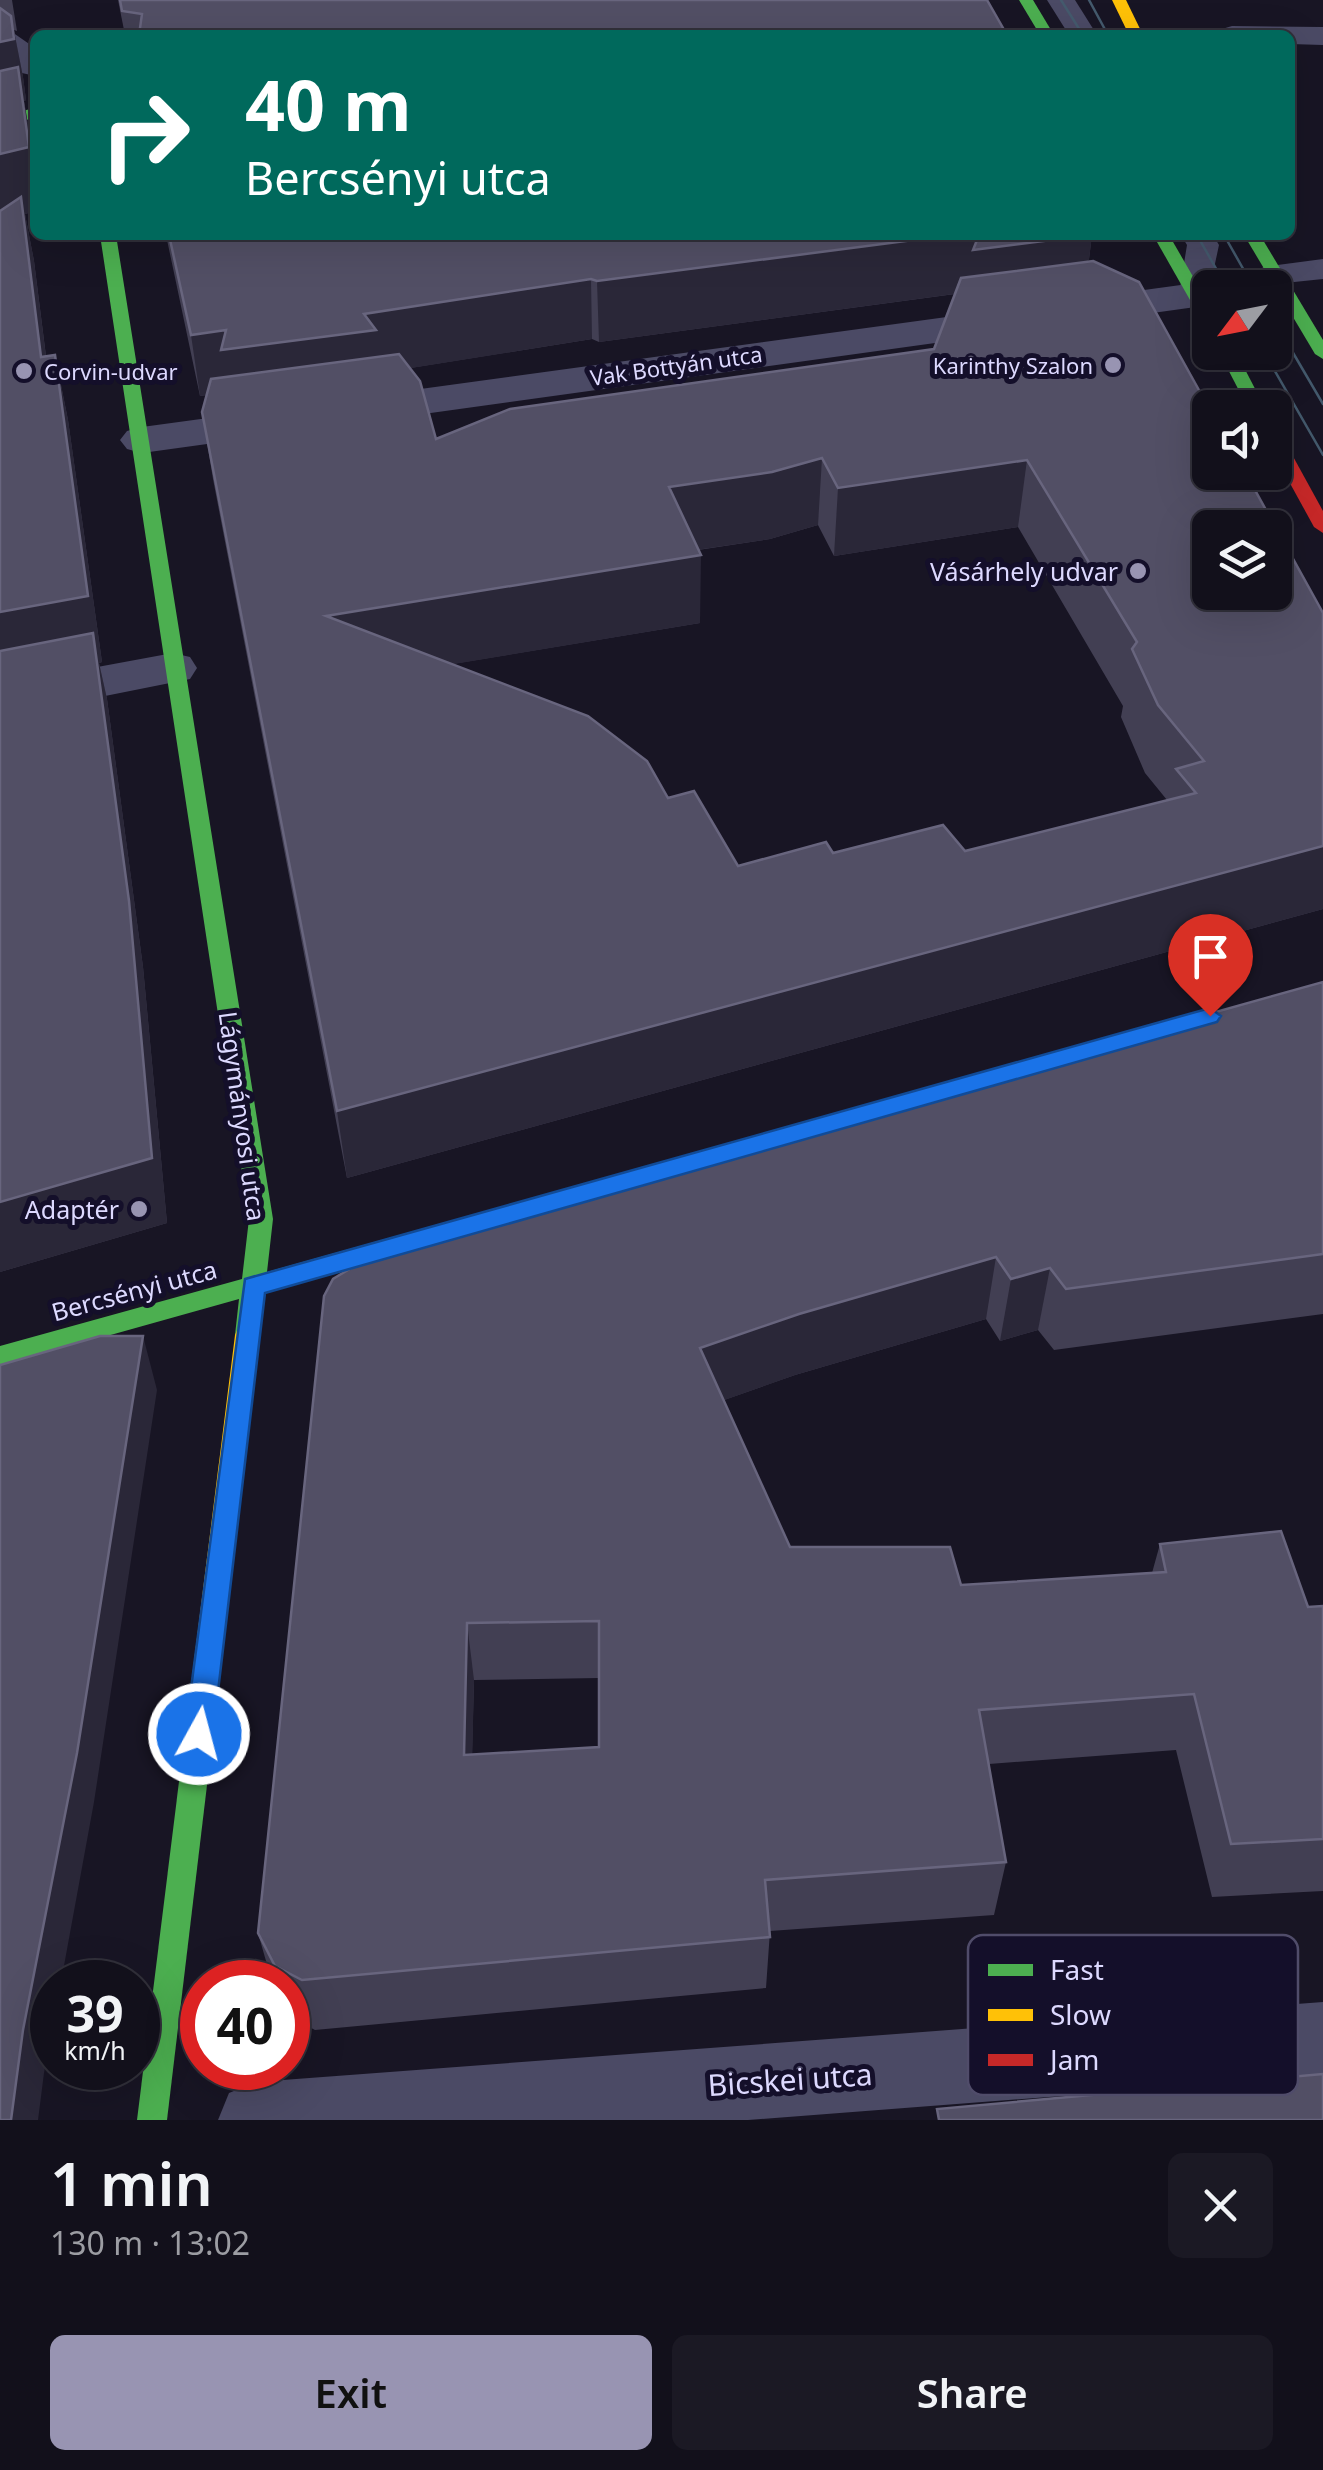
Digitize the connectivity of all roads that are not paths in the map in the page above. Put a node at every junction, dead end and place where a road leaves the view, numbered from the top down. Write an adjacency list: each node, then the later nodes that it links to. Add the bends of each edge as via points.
1 (1026, 0): 4 (street)
2 (1061, 0): 5 (lane)
3 (1118, 0): 6 (street)
4 (1043, 30)
5 (1080, 30)
6 (1133, 30)
7 (1295, 36): 8 (lane)
8 (1323, 36)
9 (0, 39): 10 (street)
10 (30, 61)
11 (30, 114): 12 (street)
12 (0, 121)
13 (109, 240): 25 (street, Lágymányosi utca)
14 (1164, 240): 21 (street)
15 (1200, 240): 18 (lane)
16 (1254, 240): 19 (street)
17 (1323, 268): 20 (lane)
18 (1204, 270)
19 (1268, 270)
20 (1292, 277)
21 (1192, 283)
22 (1192, 305): 25 (street, Vak Bottyán utca)
23 (1292, 308): 24 (street)
24 (1323, 354)
25 (142, 440): 28 (street, Lágymányosi utca)
26 (1292, 471): 27 (street)
27 (1323, 527)
28 (172, 668): 29 (street); 31 (street, Lágymányosi utca, via 261,1220)
29 (0, 701)
30 (793, 1134): 31 (street, Bercsényi utca)
31 (253, 1286): 32 (street, Bercsényi utca); 36 (street, Lágymányosi utca)
32 (0, 1356)
33 (1323, 2039): 34 (street, Bicskei utca)
34 (1298, 2041)
35 (968, 2066): 37 (street, Bicskei utca)
36 (152, 2120)
37 (256, 2120)

